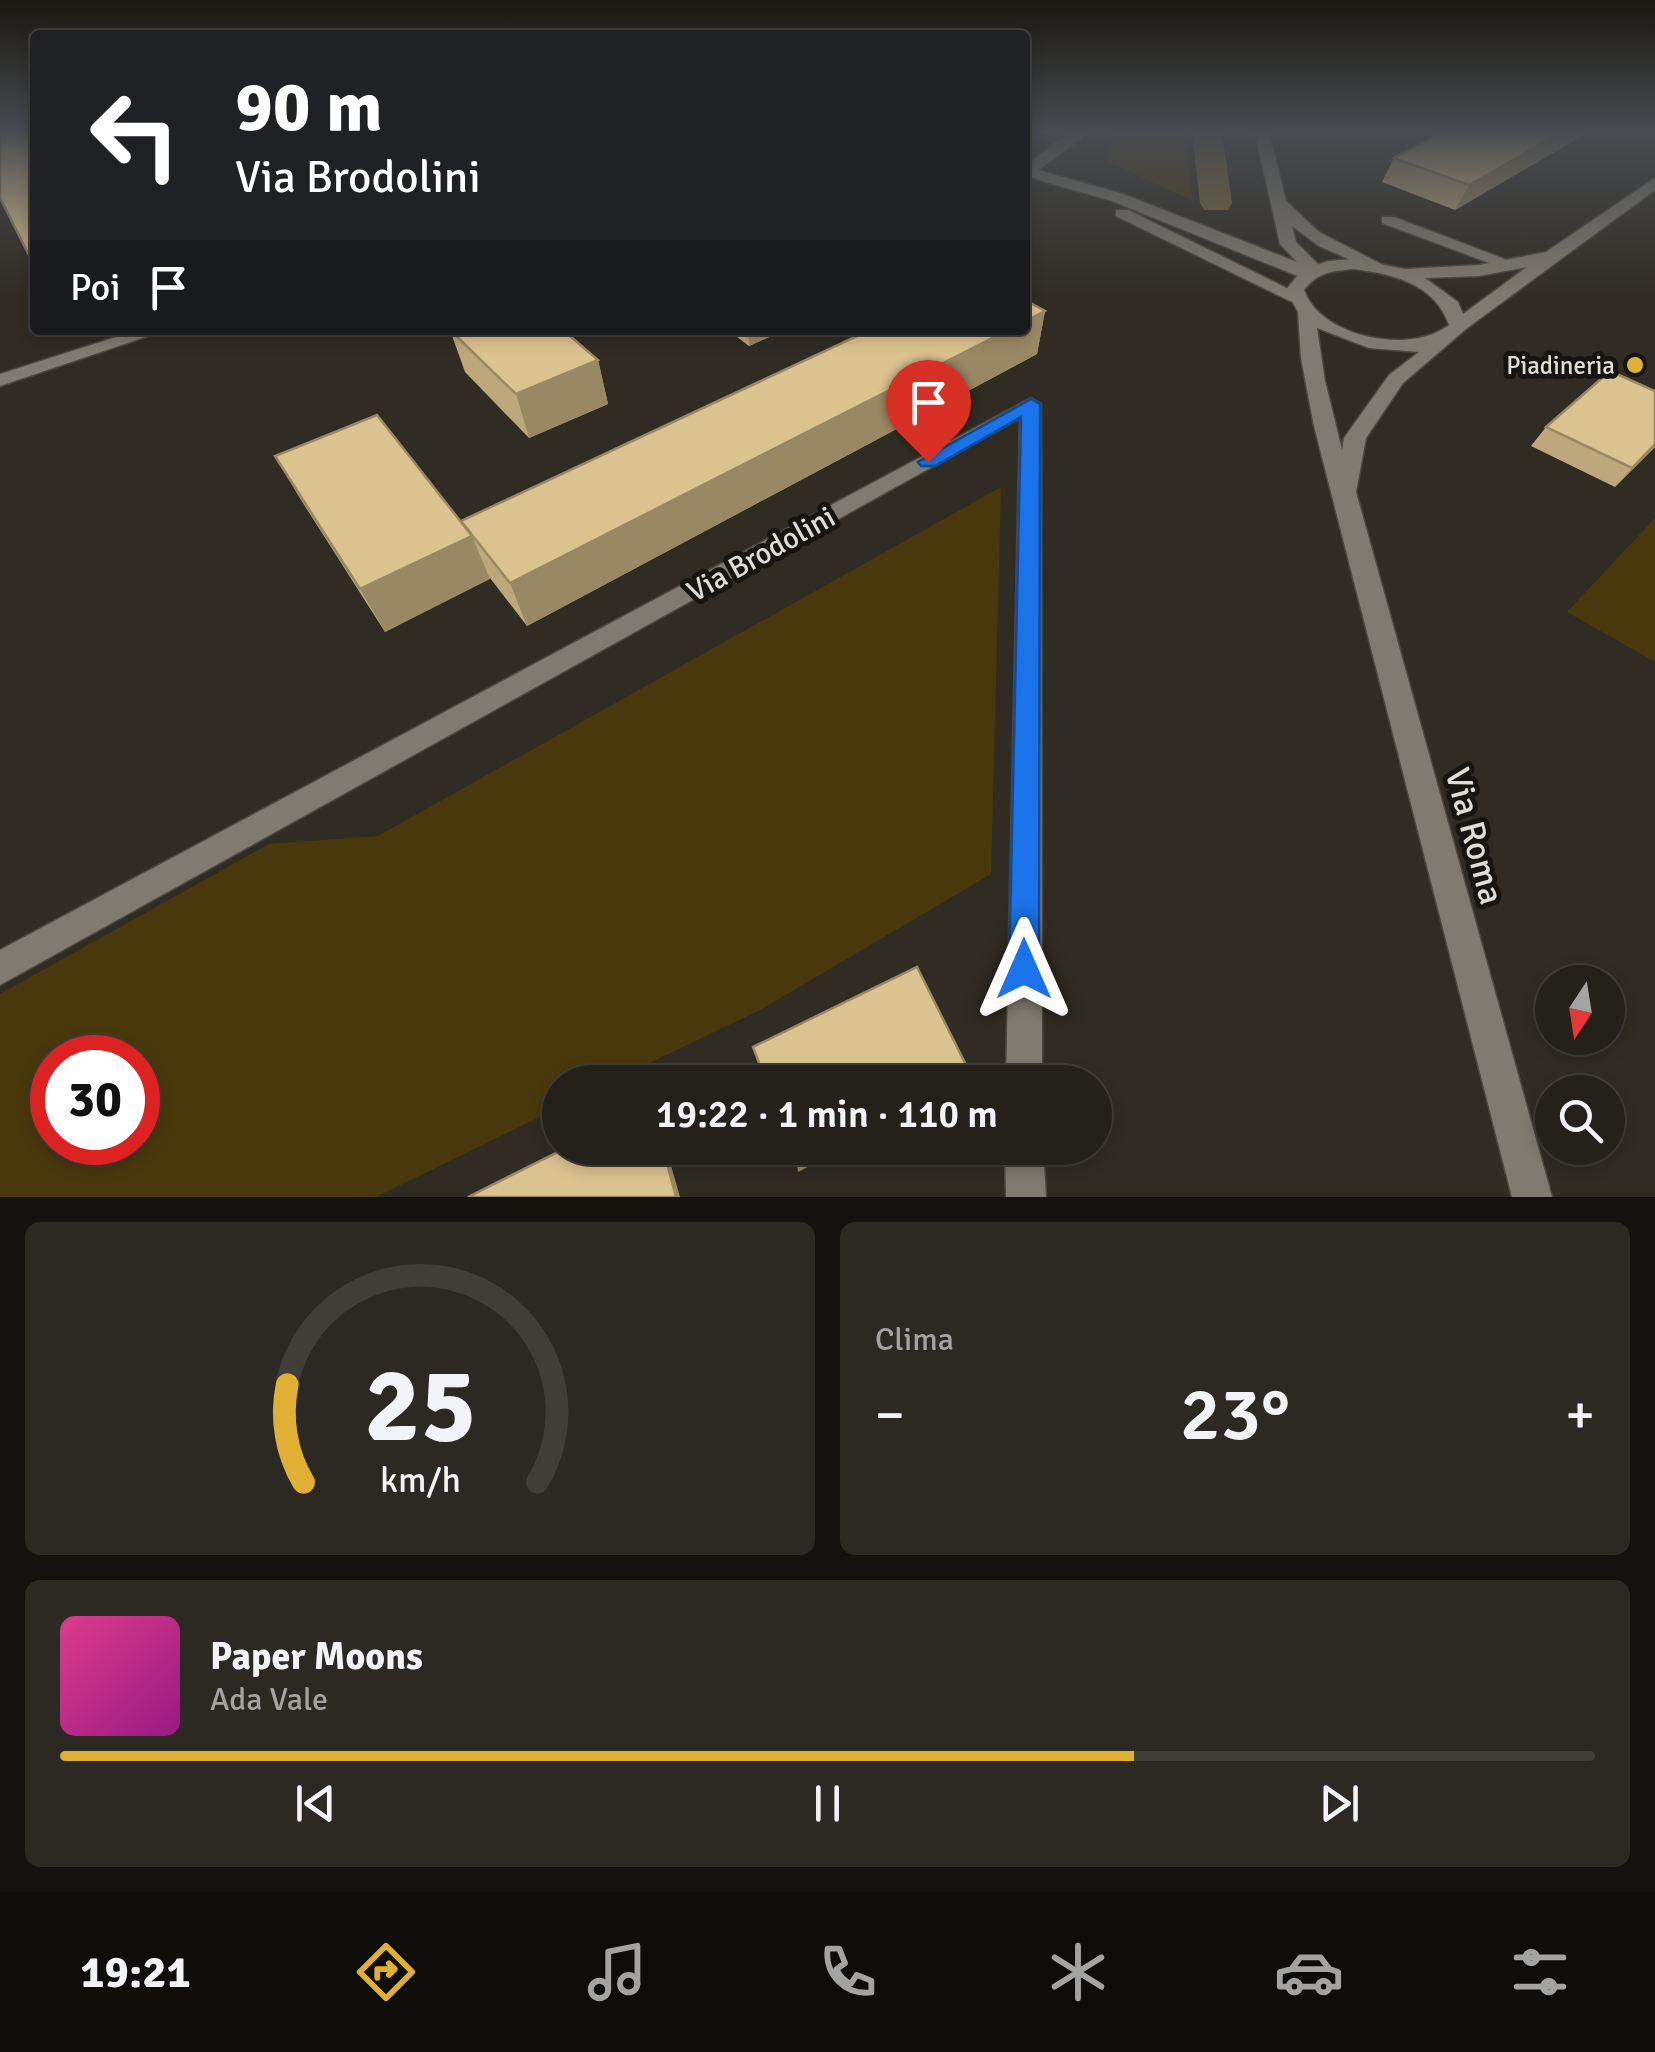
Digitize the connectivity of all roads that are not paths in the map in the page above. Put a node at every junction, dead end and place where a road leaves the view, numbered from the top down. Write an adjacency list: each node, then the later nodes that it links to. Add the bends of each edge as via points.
1 (1068, 189): 12 (street)
2 (1099, 189): 10 (street)
3 (1276, 189): 5 (street)
4 (1647, 189): 7 (street)
5 (1279, 201): 9 (street, via 1320,242); 10 (street, via 1288,244)
6 (1388, 220): 8 (street)
7 (1555, 253): 8 (street); 13 (street, Via Roma)
8 (1514, 266): 11 (street, via 1461,274)
9 (1378, 267): 10 (street); 11 (street)
10 (1310, 271): 12 (street, via 1297,284)
11 (1397, 272): 13 (street, via 1436,290 1458,314)
12 (1302, 304): 13 (street, via 1329,328 1377,343 1425,346); 16 (street, Via Roma, via 1310,364)
13 (1453, 332): 16 (street, Via Roma, via 1396,379 1354,438)
14 (141, 335): 15 (street)
15 (0, 380)
16 (1345, 494): 19 (street, Via Roma)
17 (0, 968): 18 (street, Via Brodolini, via 1031,404)
18 (1024, 1065)
19 (1532, 1197)

